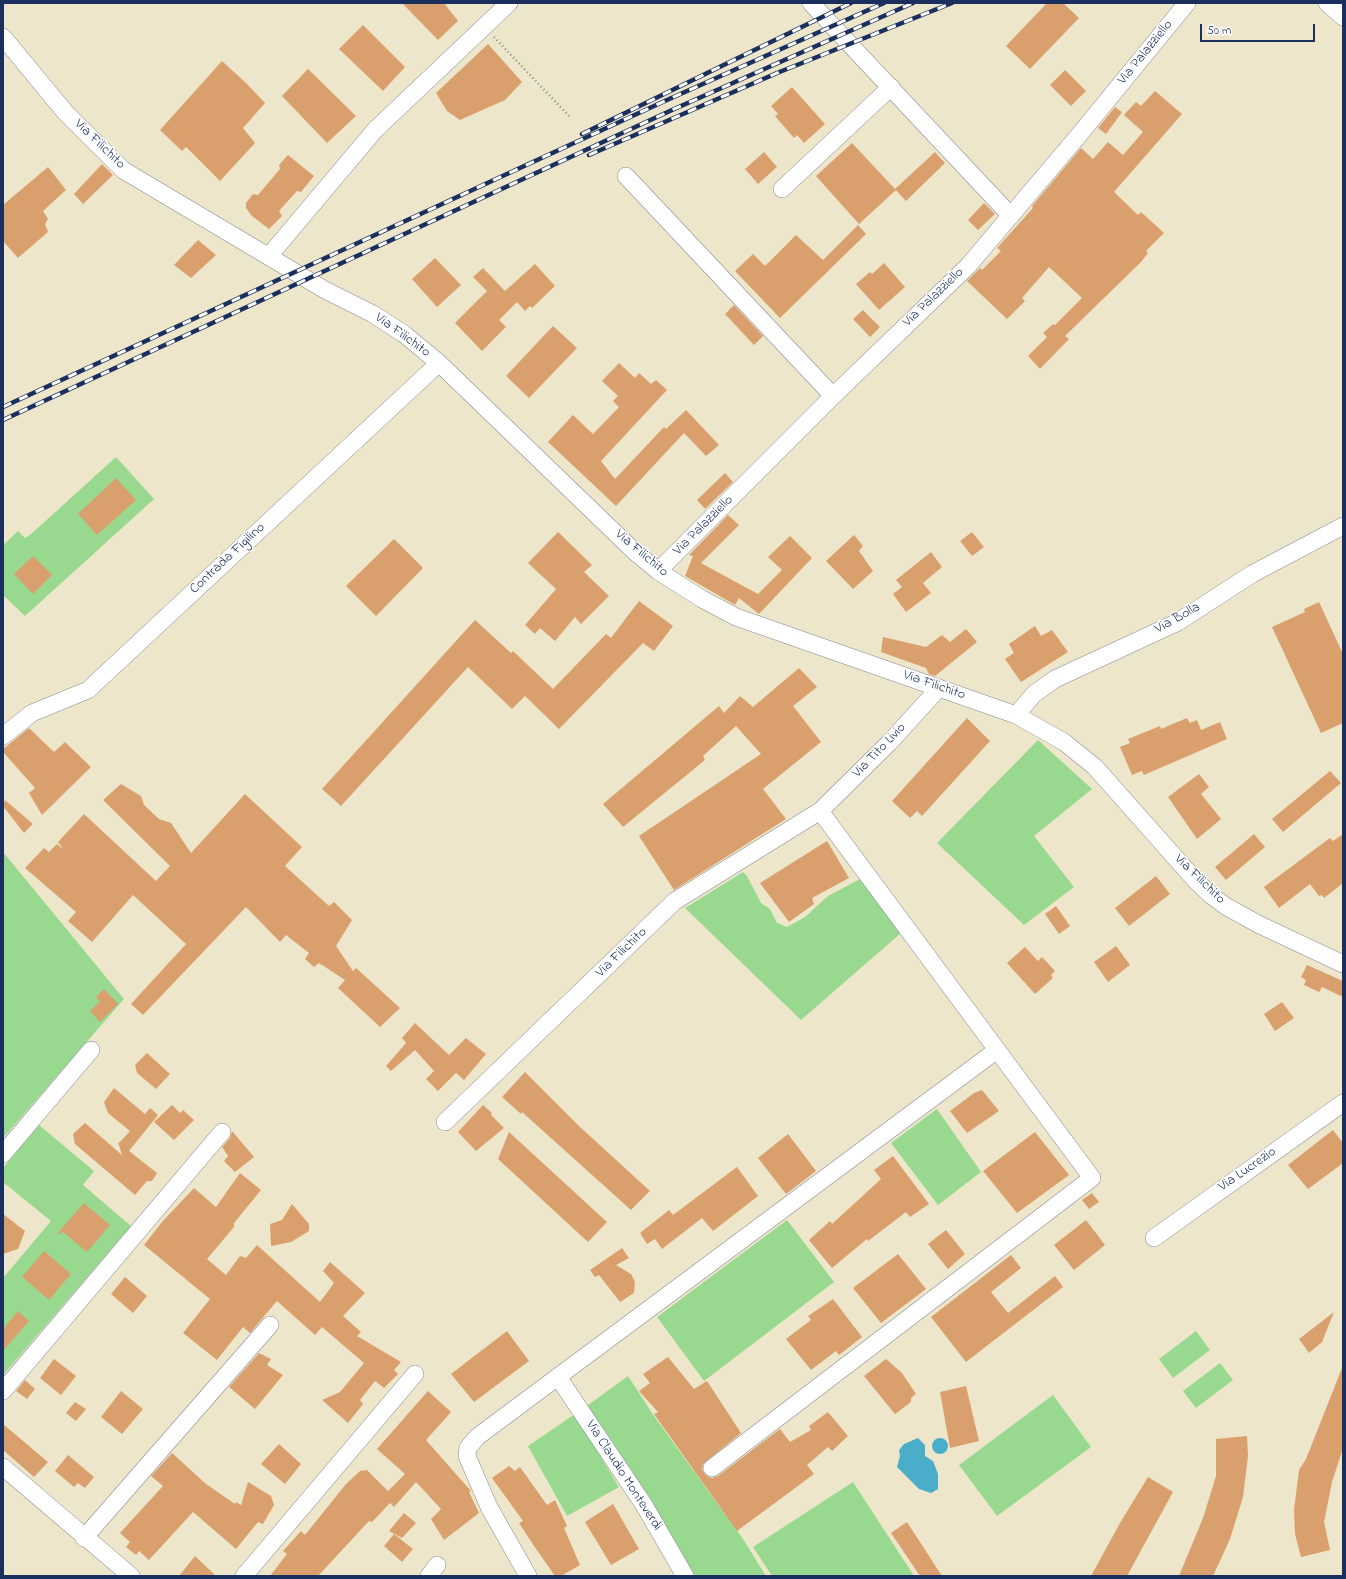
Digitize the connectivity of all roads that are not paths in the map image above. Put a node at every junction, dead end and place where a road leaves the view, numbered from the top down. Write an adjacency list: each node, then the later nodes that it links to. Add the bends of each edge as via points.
1 (509, 3): 11 (street, via 375,130)
2 (811, 3): 7 (street)
3 (1187, 3): 10 (street, Via Palazziello)
4 (1327, 3): 5 (street)
5 (1343, 17)
6 (3, 37): 11 (street, Via Filichito, via 65,112 123,170)
7 (891, 87): 9 (street); 10 (street)
8 (626, 176): 13 (street)
9 (782, 189)
10 (1011, 216): 13 (street, Via Palazziello, via 968,266)
11 (269, 256): 12 (street, Via Filichito, via 325,290 373,314 404,334)
12 (439, 363): 15 (street, Via Filichito); 18 (street, Contrada Figilino, via 88,690 32,713)
13 (833, 396): 15 (street, Via Palazziello)
14 (1343, 526): 17 (street, Via Bolla, via 1252,574 1178,622 1055,679 1034,694)
15 (658, 572): 16 (street, Via Filichito, via 736,617)
16 (939, 688): 17 (street, Via Filichito); 19 (street, Via Tito Livio, via 889,743)
17 (1016, 715): 20 (street, Via Filichito, via 1064,742 1095,767 1212,896 1260,925)
18 (3, 736)
19 (820, 811): 22 (street); 24 (street, Via Filichito, via 675,901)
20 (1343, 964)
21 (90, 1050): 26 (street)
22 (997, 1050): 30 (street); 33 (street, via 1092,1178)
23 (1343, 1103): 27 (street, Via Lucrezio)
24 (446, 1122)
25 (222, 1132): 31 (street)
26 (3, 1154)
27 (1154, 1238)
28 (270, 1325): 34 (street)
29 (414, 1374): 36 (street)
30 (558, 1377): 37 (street, via 477,1437 468,1448 467,1456 489,1507); 38 (street, Via Claudio Monteverdi, via 644,1505)
31 (3, 1391)
32 (3, 1467): 34 (street)
33 (712, 1468)
34 (84, 1538): 35 (street)
35 (131, 1576)
36 (244, 1576)
37 (528, 1576)
38 (685, 1576)

